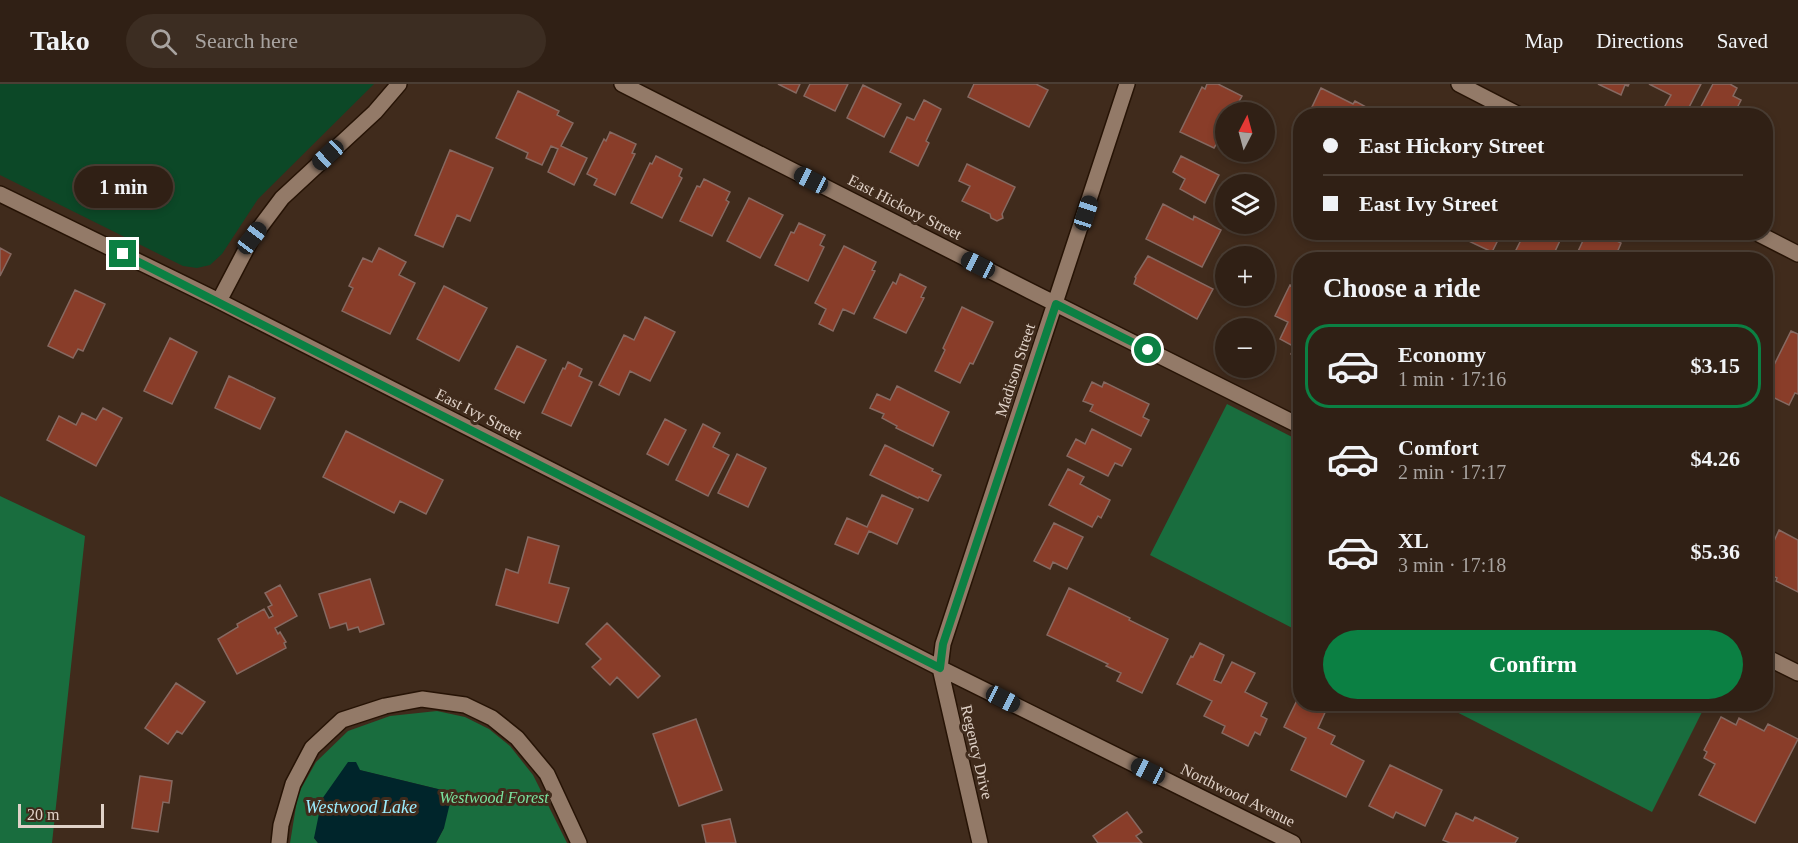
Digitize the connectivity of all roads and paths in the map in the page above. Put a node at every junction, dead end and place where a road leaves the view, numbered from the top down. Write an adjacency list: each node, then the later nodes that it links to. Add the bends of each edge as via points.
1 (399, 84): 9 (street, via 375,112 282,198 252,238)
2 (622, 84): 10 (street, East Hickory Street)
3 (1127, 84): 10 (street, Madison Street)
4 (1459, 84): 5 (street)
5 (1506, 108)
6 (0, 194): 9 (street, East Ivy Street)
7 (1771, 240): 8 (street)
8 (1798, 254)
9 (219, 301): 13 (street, East Ivy Street)
10 (1056, 304): 11 (street, East Hickory Street); 13 (street, Madison Street, via 943,644)
11 (1293, 422)
12 (1773, 660): 14 (street)
13 (940, 668): 17 (street, Regency Drive); 18 (street, Northwood Avenue)
14 (1798, 673)
15 (279, 843): 16 (street, via 293,784 312,748 342,720 422,699 465,705 492,718 517,738 547,774)
16 (579, 843)
17 (980, 843)
18 (1293, 843)

